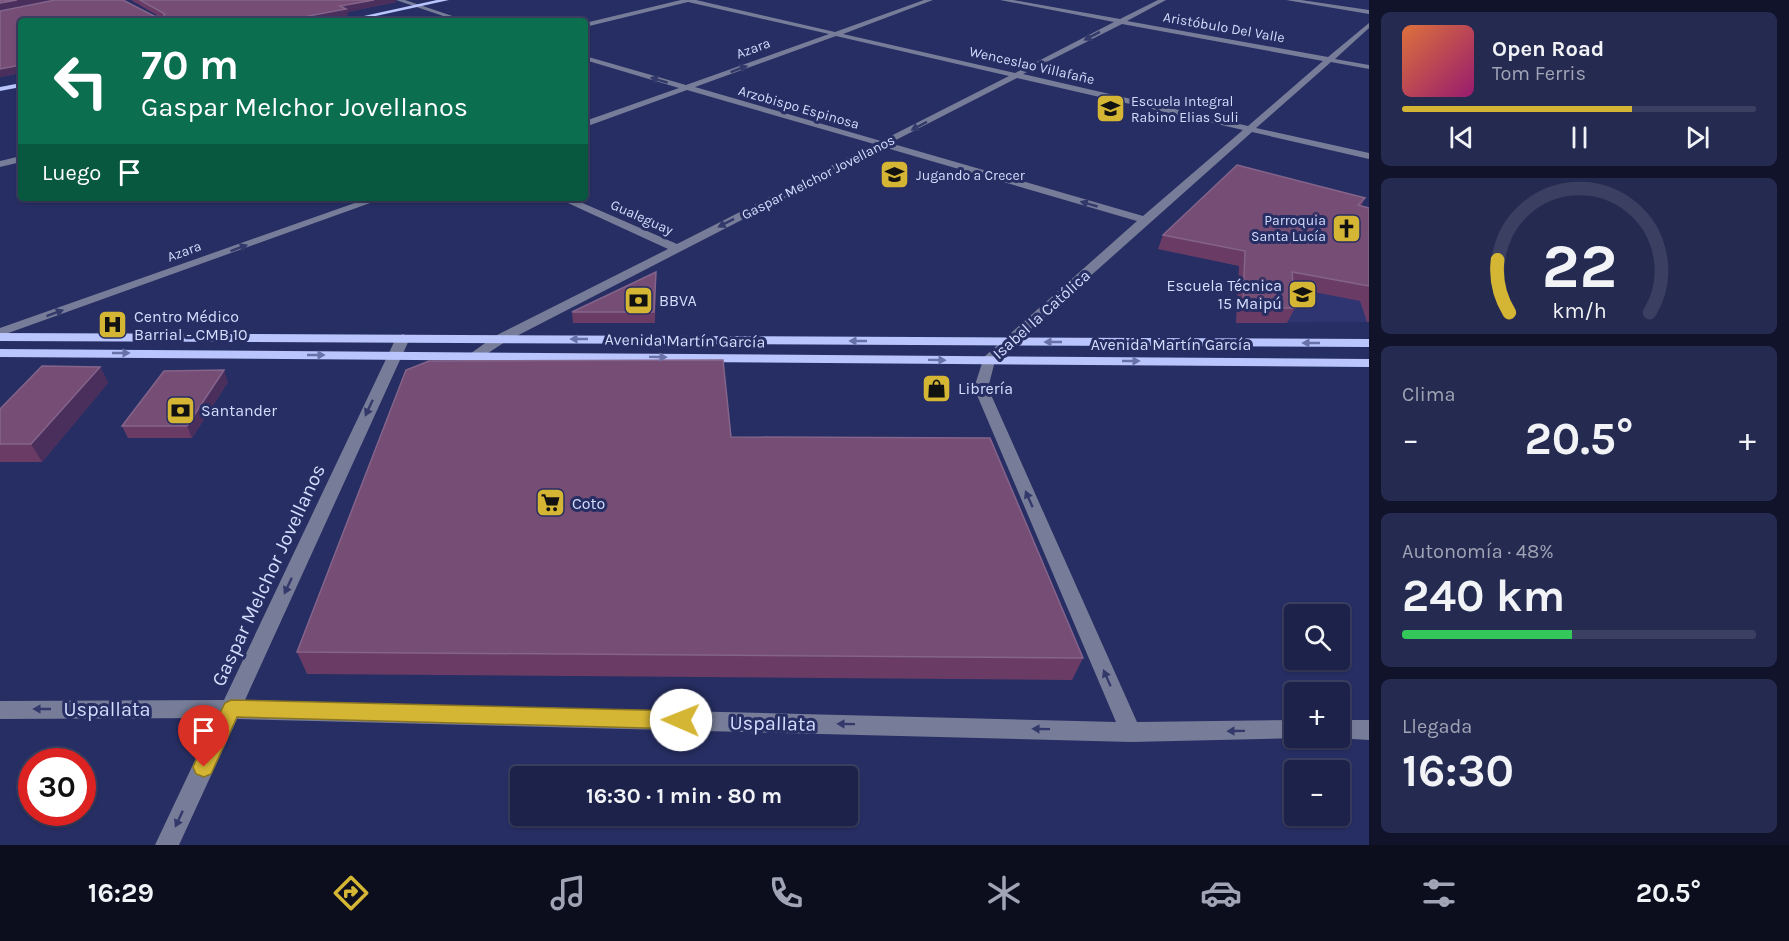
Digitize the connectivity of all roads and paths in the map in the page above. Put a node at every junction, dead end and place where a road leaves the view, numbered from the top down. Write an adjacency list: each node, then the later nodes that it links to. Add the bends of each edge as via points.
1 (399, 0): 8 (street)
2 (446, 0): 8 (main road)
3 (688, 0): 13 (street); 15 (street, Wenceslao Villafañe)
4 (930, 0): 15 (street, Azara)
5 (1003, 0): 12 (street, Aristóbulo Del Valle)
6 (1163, 0): 12 (street, Gaspar Melchor Jovellanos)
7 (1289, 0): 9 (street)
8 (417, 6): 10 (main road); 11 (street)
9 (1369, 12)
10 (359, 18)
11 (455, 18)
12 (1121, 22): 17 (street, Aristóbulo Del Valle); 19 (street, Gaspar Melchor Jovellanos, one-way to 19)
13 (588, 24)
14 (1369, 25): 17 (street, Isabel la Católica)
15 (837, 34): 19 (street, Wenceslao Villafañe); 22 (street, Azara, one-way to 15)
16 (588, 59): 22 (street, Arzobispo Espinosa, one-way to 16)
17 (1329, 59): 18 (street, Aristóbulo Del Valle); 24 (street, Isabel la Católica)
18 (1369, 67)
19 (1017, 75): 24 (street, Wenceslao Villafañe); 25 (street, Gaspar Melchor Jovellanos, one-way to 25)
20 (18, 85): 21 (main road)
21 (0, 88)
22 (685, 88): 23 (street, Azara); 25 (street, Arzobispo Espinosa)
23 (588, 123)
24 (1251, 129): 26 (street, Wenceslao Villafañe); 31 (street, Isabel la Católica)
25 (883, 145): 31 (street, Arzobispo Espinosa, one-way to 25); 32 (street, Gaspar Melchor Jovellanos, one-way to 32)
26 (1369, 156)
27 (18, 160): 28 (street)
28 (0, 164)
29 (371, 201): 33 (street, Azara, one-way to 29)
30 (569, 201): 32 (street, Gualeguay)
31 (1145, 220): 37 (street, Isabel la Católica)
32 (676, 248): 36 (street, Gaspar Melchor Jovellanos)
33 (0, 332)
34 (0, 337): 35 (main road, Avenida Martín García)
35 (402, 338): 36 (main road, Avenida Martín García); 40 (street, Gaspar Melchor Jovellanos)
36 (500, 339): 37 (main road, Avenida Martín García, one-way to 36); 41 (street, Gaspar Melchor Jovellanos)
37 (1012, 342): 38 (main road, Avenida Martín García, one-way to 37); 42 (street, Isabel la Católica)
38 (1369, 343)
39 (0, 352): 40 (main road, Avenida Martín García, one-way to 40)
40 (394, 355): 41 (main road, Avenida Martín García); 44 (street, Gaspar Melchor Jovellanos, one-way to 44)
41 (474, 356): 42 (main road, Avenida Martín García, one-way to 42)
42 (989, 360): 43 (main road, Avenida Martín García, one-way to 43); 49 (street, Isabel la Católica, one-way to 42, via 981,388)
43 (1369, 363)
44 (231, 709): 45 (street, Uspallata, one-way to 45); 49 (street, Uspallata, one-way to 44); 50 (street, Gaspar Melchor Jovellanos, one-way to 50)
45 (0, 710)
46 (1284, 730): 49 (street, Uspallata, one-way to 49)
47 (1350, 730): 48 (street)
48 (1369, 730)
49 (1131, 732)
50 (166, 845)

